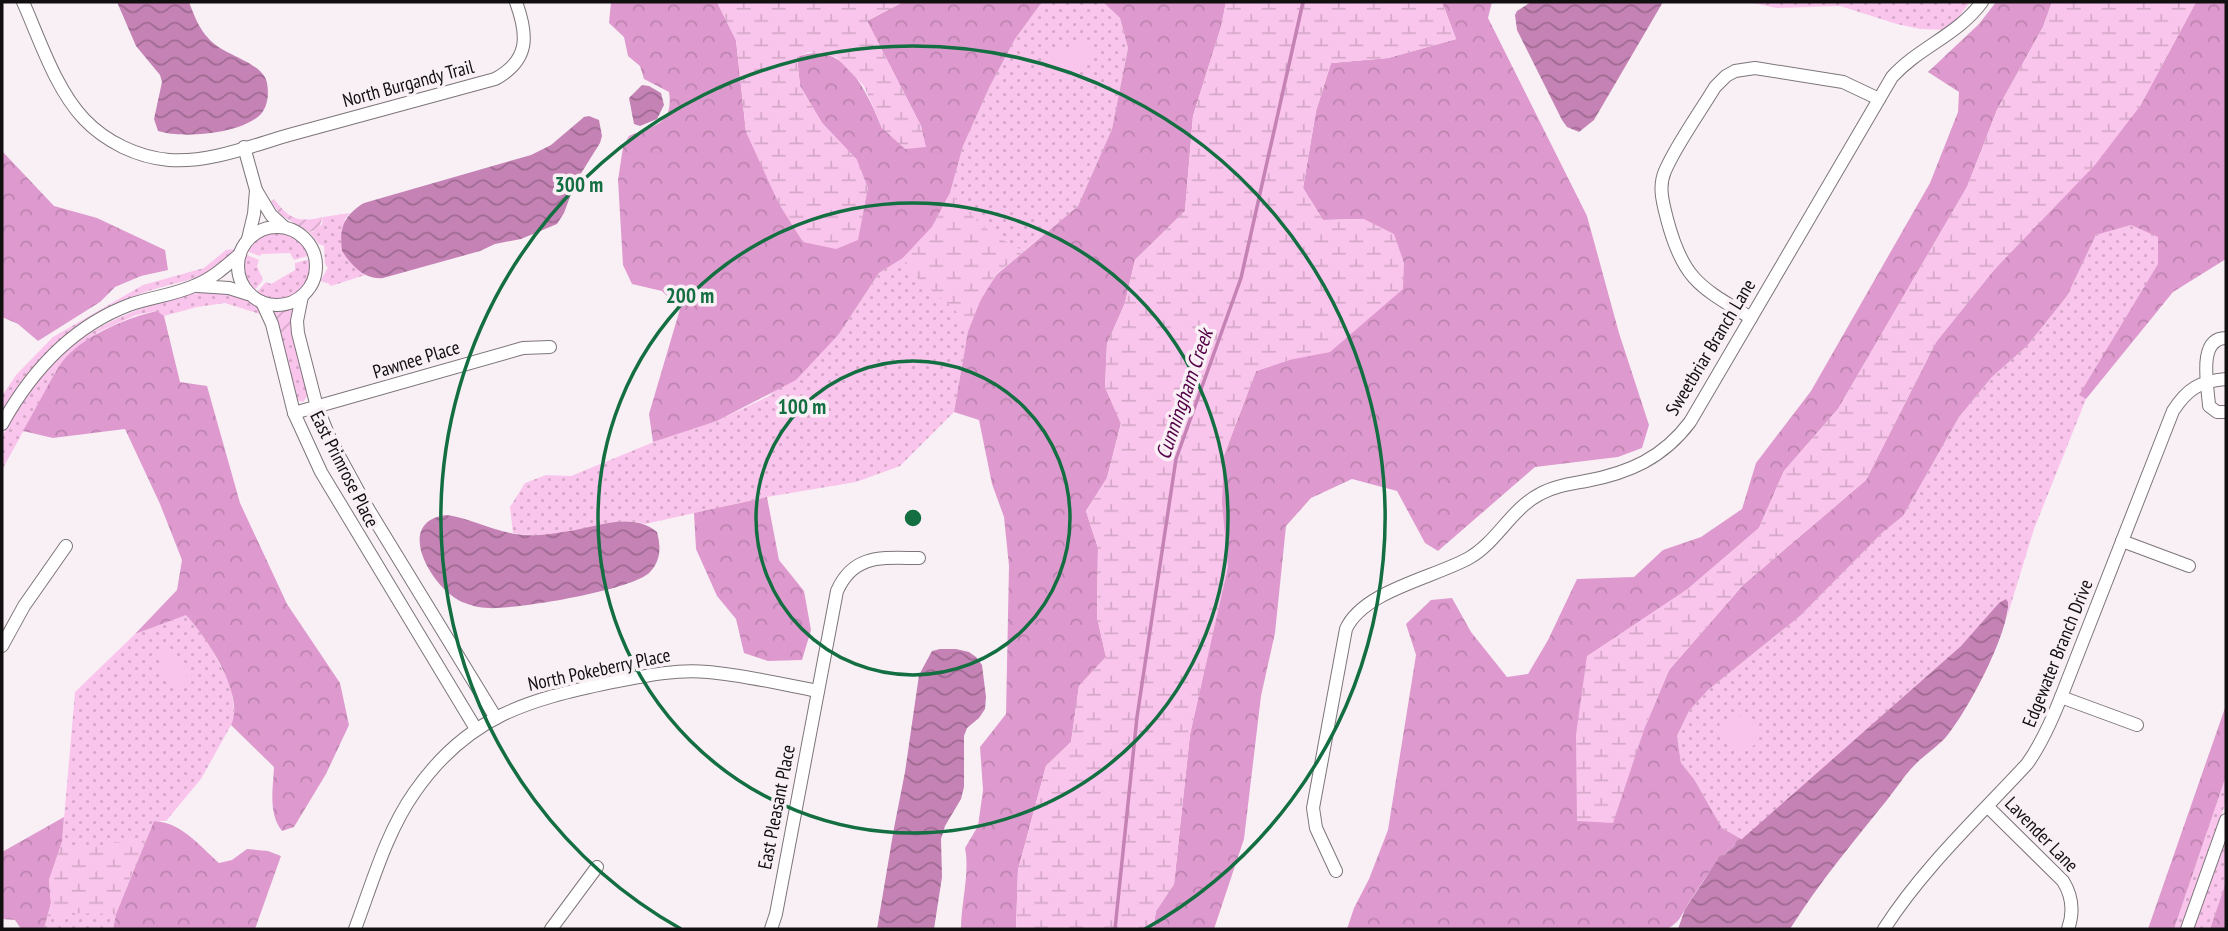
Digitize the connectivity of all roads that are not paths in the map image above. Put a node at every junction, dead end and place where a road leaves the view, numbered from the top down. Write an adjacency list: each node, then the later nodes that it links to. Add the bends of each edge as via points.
1 (23, 2): 5 (street, via 72,104 115,143 170,160 205,158)
2 (516, 2): 5 (street, North Burgandy Trail, via 524,24 523,48 518,59 495,79)
3 (1982, 2): 4 (street, Sweetbriar Branch Lane, via 1961,25 1903,65)
4 (1879, 99): 14 (street, Sweetbriar Branch Lane); 14 (street, via 1843,82 1755,68 1735,71 1715,87 1665,171 1663,202 1680,260 1702,288)
5 (244, 148): 6 (street)
6 (256, 190): 7 (street); 8 (street)
7 (284, 227): 8 (street, via 265,228); 12 (street, via 304,237 315,257 315,274)
8 (248, 239): 9 (street)
9 (240, 254): 10 (street); 11 (street, via 238,271)
10 (194, 286): 11 (street); 22 (street, via 130,305 79,332 27,382)
11 (248, 294): 13 (street)
12 (302, 296): 13 (street, via 287,303); 19 (street, East Primrose Place, via 298,333)
13 (262, 302): 21 (street, East Primrose Place)
14 (1751, 318): 38 (street, Sweetbriar Branch Lane, via 1689,422 1664,450 1632,470 1540,494 1469,558 1370,601 1355,613 1346,629 1313,808 1316,828)
15 (2226, 338): 18 (street, via 2210,345)
16 (550, 347): 19 (street, Pawnee Place, via 523,348)
17 (2226, 379): 18 (street)
18 (2208, 380): 20 (street, via 2209,406); 23 (street, Edgewater Branch Drive, via 2189,391 2173,411)
19 (317, 407): 21 (street, Pawnee Place); 27 (street, East Primrose Place, via 331,441)
20 (2226, 412)
21 (295, 413): 28 (street, East Primrose Place, via 321,472)
22 (2, 424)
23 (2122, 541): 26 (street); 31 (street, Edgewater Branch Drive)
24 (65, 546): 29 (street)
25 (919, 558): 30 (street, East Pleasant Place, via 866,561 841,581)
26 (2189, 566)
27 (420, 593): 28 (street); 32 (street, East Primrose Place)
28 (401, 606): 34 (street, East Primrose Place)
29 (2, 646)
30 (818, 691): 32 (street, North Pokeberry Place, via 706,671 668,672 555,694); 41 (street, East Pleasant Place)
31 (2061, 697): 33 (street); 35 (street, Edgewater Branch Drive, via 2032,758)
32 (496, 718): 34 (street, North Pokeberry Place)
33 (2137, 725)
34 (476, 729): 39 (street, North Pokeberry Place, via 446,754 413,794 390,836)
35 (1988, 807): 42 (street, Edgewater Branch Drive, via 1945,852); 43 (street, Lavender Lane, via 2063,881 2073,907)
36 (2226, 820): 44 (street)
37 (597, 867): 40 (street)
38 (1336, 871)
39 (355, 929)
40 (551, 929)
41 (771, 929)
42 (1884, 929)
43 (2068, 929)
44 (2187, 929)

